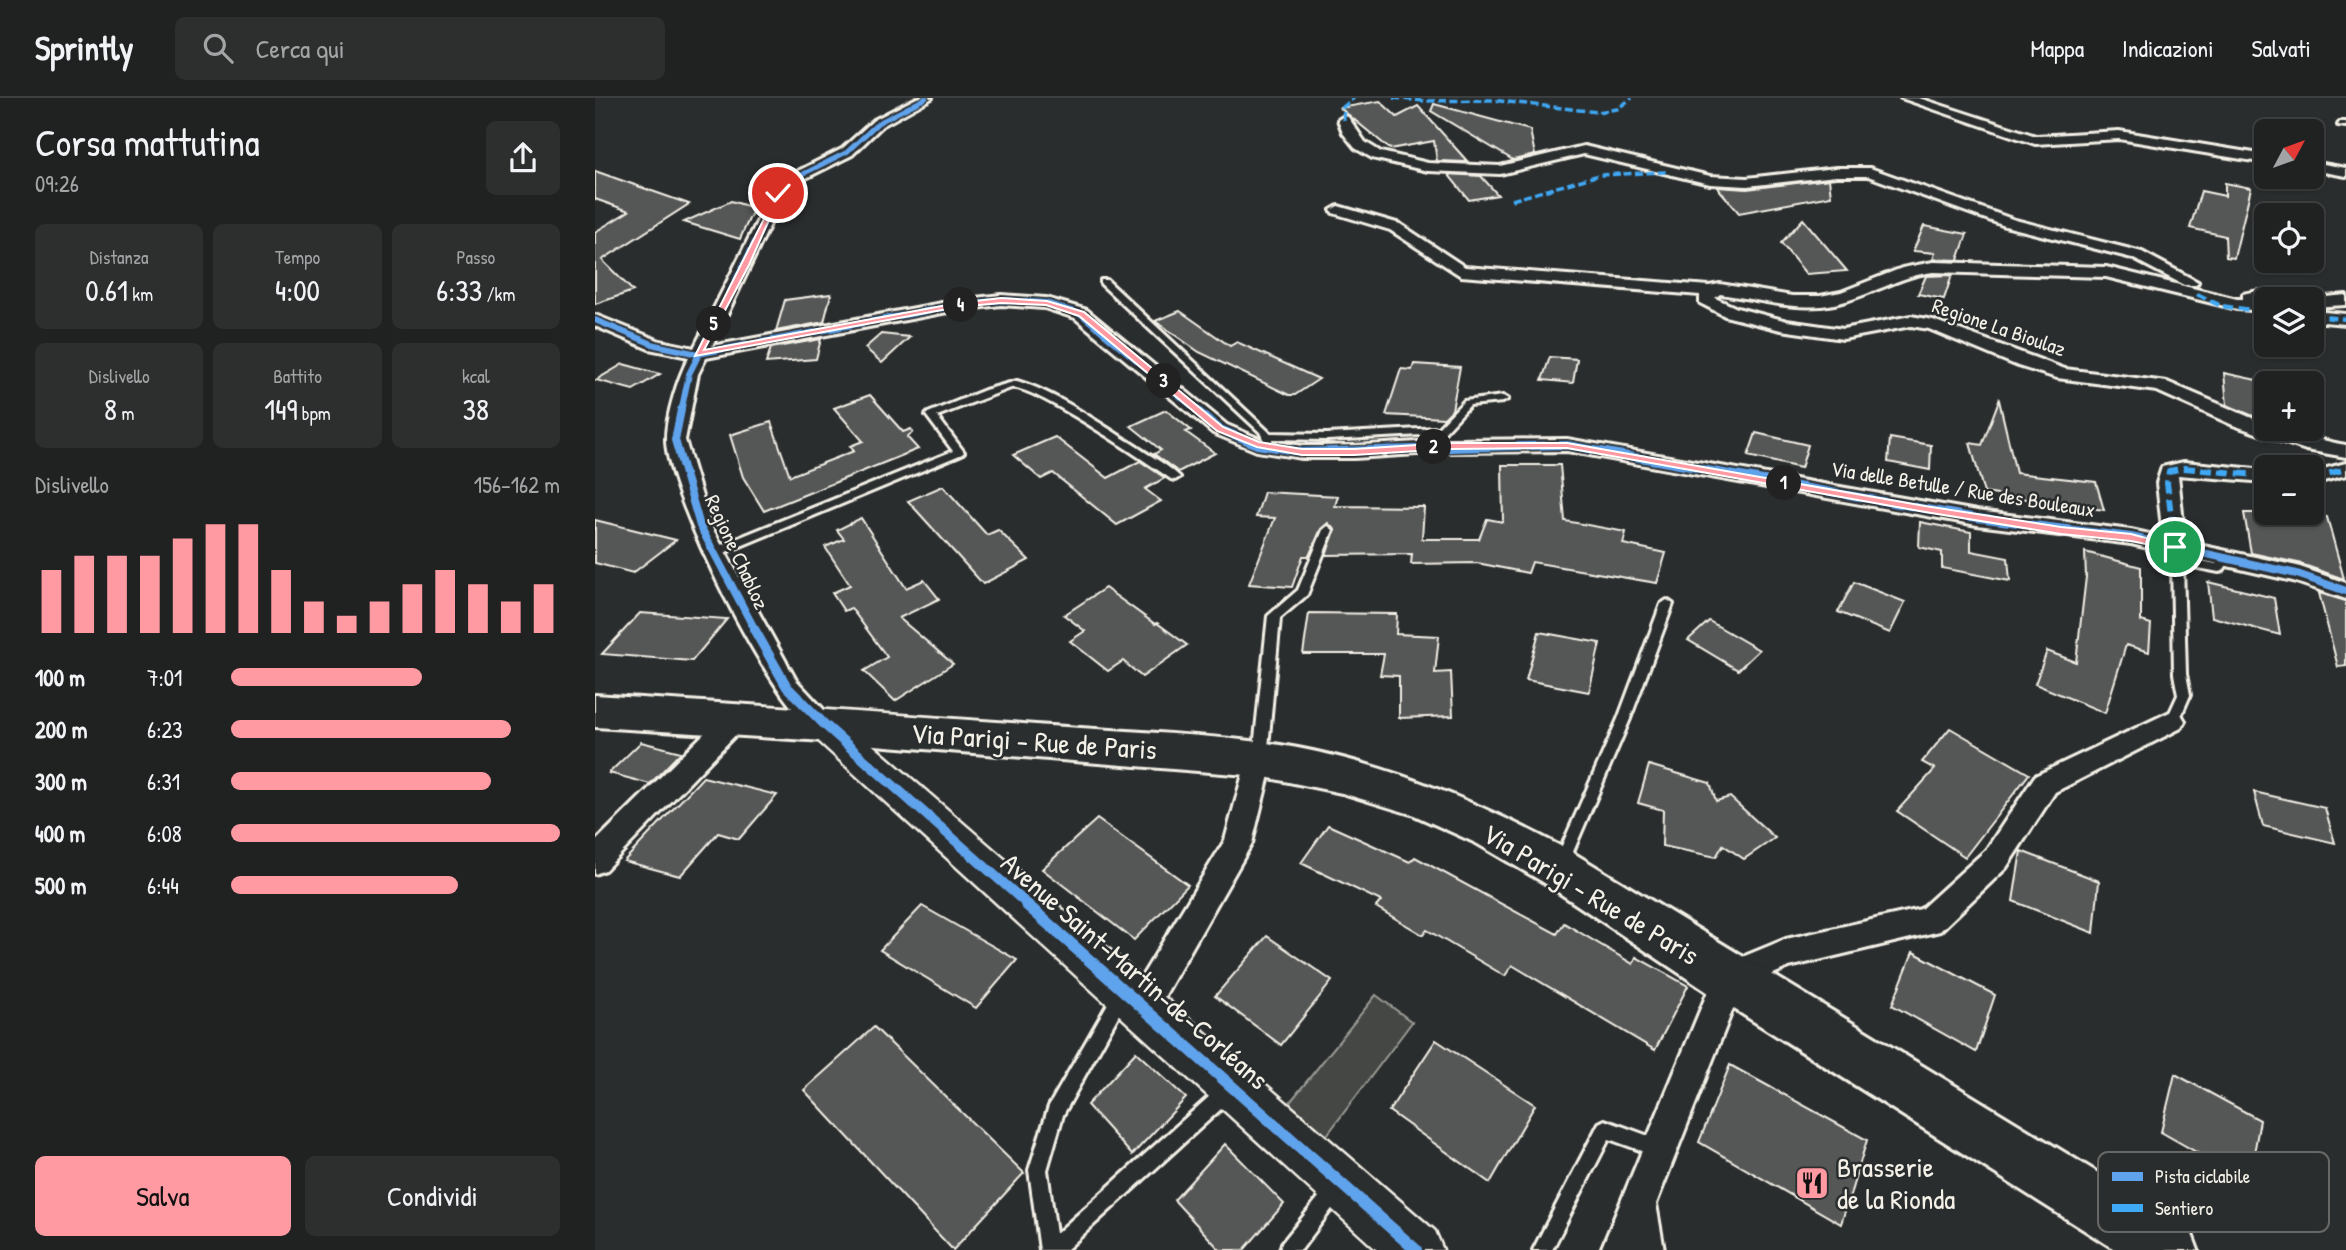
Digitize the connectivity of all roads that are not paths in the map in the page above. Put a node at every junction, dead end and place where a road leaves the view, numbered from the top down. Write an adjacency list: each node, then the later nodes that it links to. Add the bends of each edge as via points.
1 (926, 98): 19 (street, Regione Chabloz, via 879,123 847,152 799,176 778,193)
2 (1907, 98): 4 (street, via 2035,140 2119,135)
3 (1344, 120): 11 (street, via 1349,134 1377,155 1428,167 1500,170 1584,150 1710,180 1870,172 2010,223 2137,255 2207,289)
4 (2254, 157)
5 (2324, 168): 6 (street)
6 (2346, 172)
7 (1338, 210): 9 (street, via 1395,226 1461,271)
8 (1104, 282): 21 (lane)
9 (1709, 291): 10 (street, Regione La Bioulaz, via 1811,303 1857,292 1909,268 1933,267 2106,272); 22 (street, Regione La Bioulaz, via 1706,300 1731,312 1822,331 1843,334 1911,321 1933,325 2050,370 2161,386 2252,425)
10 (2197, 294): 14 (street, Regione La Bioulaz); 15 (street, via 2226,307)
11 (2254, 296)
12 (2346, 300): 13 (street)
13 (2324, 301)
14 (2254, 305)
15 (2254, 310)
16 (2324, 317): 17 (street)
17 (2346, 319)
18 (595, 320): 19 (street, via 655,345)
19 (698, 354): 21 (street, Via delle Betulle / Rue des Bouleaux, via 958,305 1001,300 1047,303 1081,314 1220,429); 29 (street, Regione Chabloz, via 682,396 675,440 700,526)
20 (1503, 399): 21 (lane, via 1467,403 1441,431)
21 (1268, 441): 28 (street, Via delle Betulle / Rue des Bouleaux, via 1302,452 1567,445 1886,503)
22 (2346, 452)
23 (2346, 469): 25 (street)
24 (2254, 475): 28 (street, via 2185,468 2169,471)
25 (2324, 475)
26 (1175, 477): 29 (lane, Regione Chabloz, via 1145,454 1038,391 1017,384 931,415 959,452)
27 (1328, 530): 37 (lane, via 1303,592 1274,616)
28 (2175, 547): 30 (street, Via delle Betulle / Rue des Bouleaux)
29 (715, 552): 36 (street, Regione Chabloz, via 787,687)
30 (2226, 558): 31 (street, Via delle Betulle / Rue des Bouleaux); 35 (lane, via 2219,568 2177,560 2179,674 2184,695)
31 (2346, 591)
32 (1667, 604): 39 (lane, via 1624,719)
33 (595, 712): 34 (main road, Via Parigi - Rue de Paris)
34 (733, 721): 36 (main road, Via Parigi - Rue de Paris); 38 (street)
35 (2172, 721): 40 (street, via 2045,785 1996,859 1929,921 1786,953)
36 (825, 725): 37 (main road, Via Parigi - Rue de Paris); 41 (street, Avenue Saint-Martin-de-Corléans)
37 (1260, 759): 39 (main road, Via Parigi - Rue de Paris, via 1424,800 1492,830); 41 (street, via 1238,844)
38 (595, 861)
39 (1559, 868): 40 (main road, Via Parigi - Rue de Paris)
40 (1729, 978): 43 (street); 46 (main road, Via Parigi - Rue de Paris)
41 (1132, 999): 42 (street, Avenue Saint-Martin-de-Corléans); 48 (lane, via 1055,1112 1038,1170)
42 (1232, 1087): 44 (street, Avenue Saint-Martin-de-Corléans); 48 (lane)
43 (1659, 1148): 45 (street); 51 (lane, via 1605,1129)
44 (1341, 1184): 49 (lane); 50 (street, Avenue Saint-Martin-de-Corléans)
45 (1639, 1202): 52 (street); 53 (street)
46 (2098, 1206)
47 (2140, 1232): 54 (main road, Via Parigi - Rue de Paris)
48 (1050, 1250)
49 (1289, 1250)
50 (1416, 1250)
51 (1542, 1250)
52 (1620, 1250)
53 (1645, 1250)
54 (2169, 1250)

